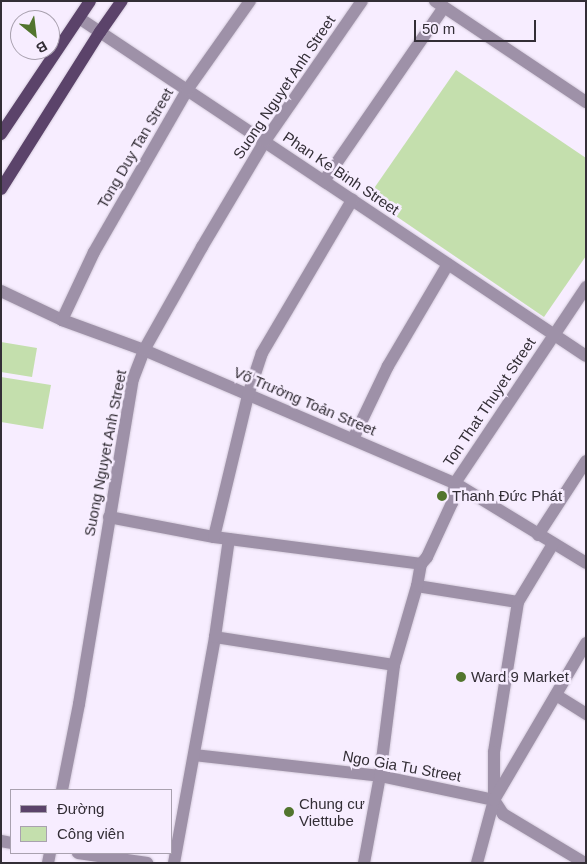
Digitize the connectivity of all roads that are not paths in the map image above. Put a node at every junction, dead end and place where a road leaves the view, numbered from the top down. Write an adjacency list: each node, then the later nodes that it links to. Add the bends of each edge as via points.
1 (90, 1): 6 (main road)
2 (122, 1): 7 (main road)
3 (250, 1): 8 (street, Tong Duy Tan Street)
4 (362, 1): 11 (street, Suong Nguyet Anh Street)
5 (439, 4): 9 (street); 12 (street)
6 (79, 18): 7 (street, Phan Ke Binh Street); 10 (main road)
7 (100, 32): 8 (street, Phan Ke Binh Street); 13 (main road)
8 (187, 90): 11 (street, Phan Ke Binh Street); 18 (street, Tong Duy Tan Street, via 94,252)
9 (586, 102)
10 (1, 134)
11 (264, 142): 12 (street, Phan Ke Binh Street); 20 (street, Suong Nguyet Anh Street)
12 (324, 181): 14 (street, Phan Ke Binh Street)
13 (1, 189)
14 (352, 200): 15 (street, Phan Ke Binh Street); 22 (street, via 262,353)
15 (448, 264): 19 (street, Phan Ke Binh Street); 23 (street, via 388,366)
16 (586, 287): 19 (street, Ton That Thuyet Street)
17 (1, 291): 18 (street, Võ Trường Toản Street)
18 (62, 320): 20 (street, Võ Trường Toản Street)
19 (554, 334): 21 (street, Phan Ke Binh Street); 25 (street, Ton That Thuyet Street)
20 (144, 350): 22 (street, Võ Trường Toản Street); 26 (street, Suong Nguyet Anh Street, via 133,379)
21 (586, 356)
22 (248, 395): 23 (street, Võ Trường Toản Street); 28 (street)
23 (353, 439): 25 (street, Võ Trường Toản Street)
24 (586, 461): 27 (street)
25 (455, 483): 27 (street, Võ Trường Toản Street); 32 (street, Ton That Thuyet Street, via 452,503)
26 (109, 517): 28 (street); 42 (street, Suong Nguyet Anh Street)
27 (538, 535): 30 (street, Võ Trường Toản Street)
28 (214, 537): 29 (street)
29 (229, 539): 32 (street); 35 (street)
30 (553, 544): 31 (street, Võ Trường Toản Street); 34 (street)
31 (586, 563)
32 (421, 564): 33 (street, Ton That Thuyet Street)
33 (417, 586): 34 (street); 37 (street, Ton That Thuyet Street)
34 (518, 602): 43 (street, via 494,752)
35 (215, 637): 37 (street); 40 (street)
36 (586, 643): 38 (street)
37 (394, 665): 41 (street, Ton That Thuyet Street)
38 (556, 695): 39 (street); 43 (street)
39 (586, 714)
40 (194, 755): 41 (street, Ngo Gia Tu Street); 46 (street)
41 (380, 776): 43 (street, Ngo Gia Tu Street); 47 (street, Ton That Thuyet Street)
42 (62, 789)
43 (494, 800): 48 (street); 49 (street, via 503,814)
44 (85, 854): 45 (street)
45 (147, 863)
46 (174, 863)
47 (364, 863)
48 (477, 863)
49 (585, 863)

